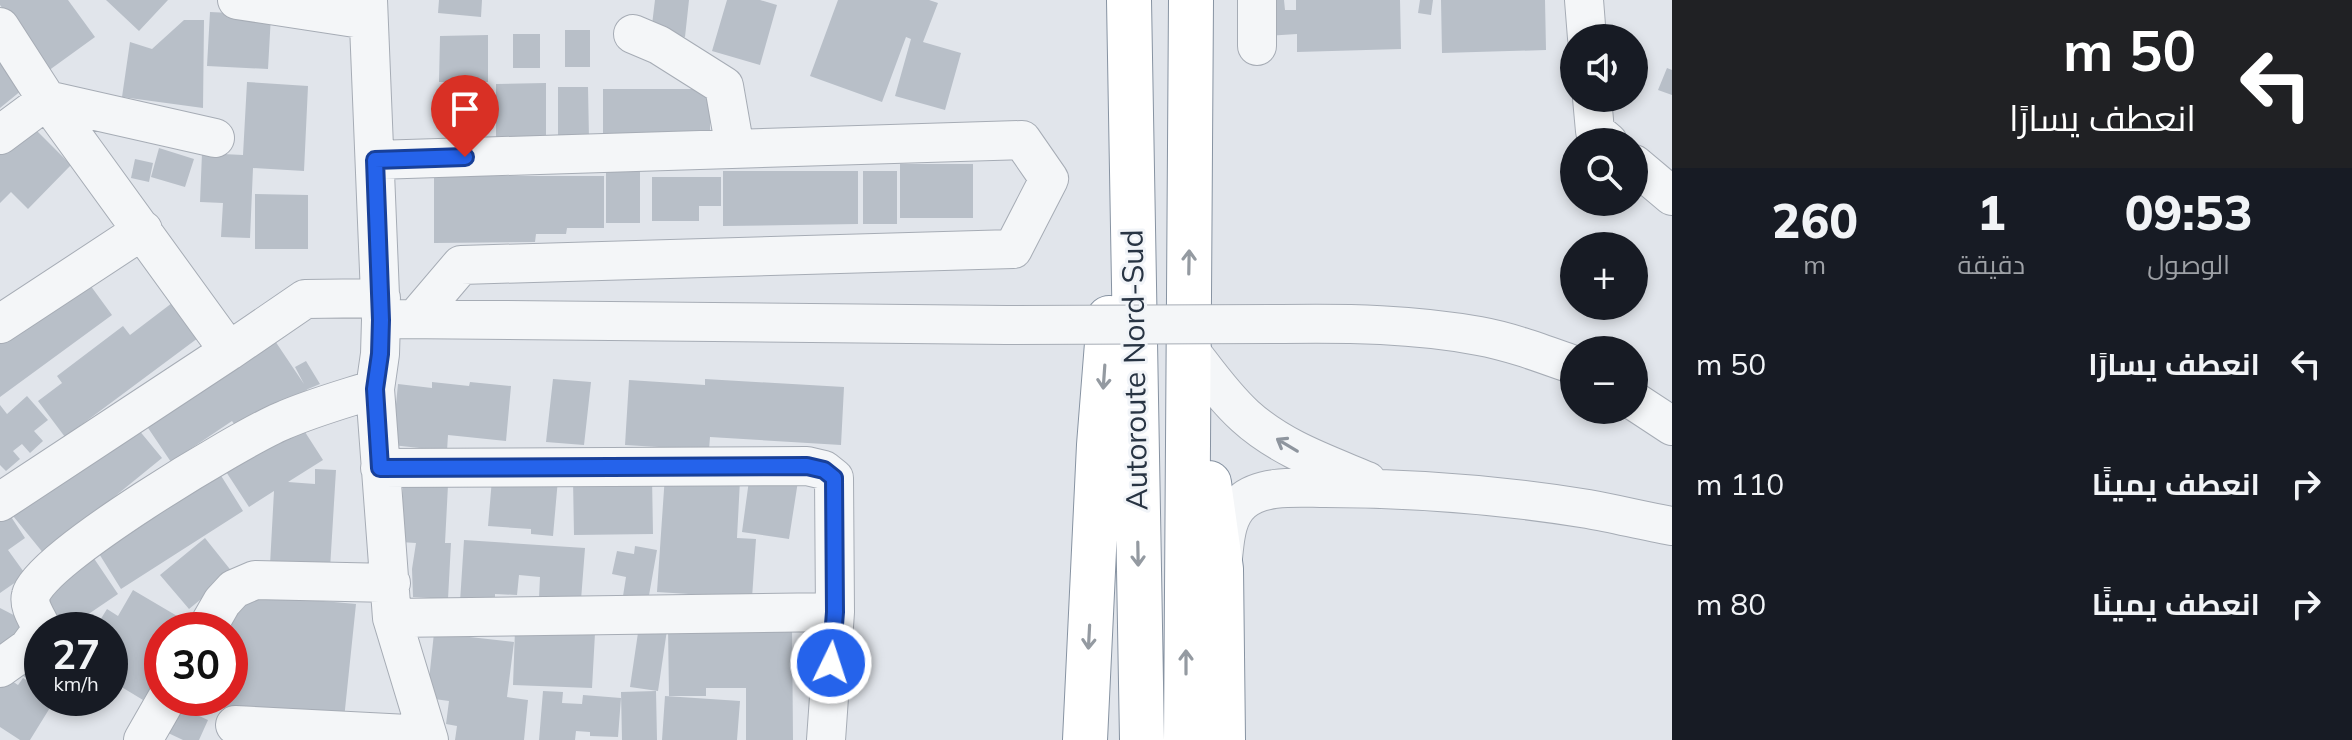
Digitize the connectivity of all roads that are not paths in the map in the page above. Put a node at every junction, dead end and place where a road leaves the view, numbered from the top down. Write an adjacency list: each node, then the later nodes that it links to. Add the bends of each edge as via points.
1 (237, 0): 6 (street)
2 (1129, 0): 11 (highway, Autoroute Nord-Sud)
3 (1191, 0): 24 (highway, Autoroute Nord-Sud, one-way to 3)
4 (1257, 0): 10 (street)
5 (1584, 0): 7 (street)
6 (368, 10): 16 (street)
7 (1586, 24)
8 (0, 27): 12 (street)
9 (633, 34): 15 (street, via 724,86)
10 (1257, 46)
11 (1128, 48): 39 (highway, one-way to 39); 43 (highway, Autoroute Nord-Sud, one-way to 43)
12 (47, 100): 13 (street); 14 (street); 19 (street)
13 (0, 135)
14 (215, 138)
15 (735, 149): 16 (street); 20 (street, via 1022,140 1049,179 1013,249 461,265)
16 (375, 160): 20 (street)
17 (1648, 176): 18 (street)
18 (1672, 196)
19 (143, 230): 21 (street); 22 (street)
20 (392, 312): 22 (street, via 305,299); 23 (street, bridge, via 1007,325 1356,323 1482,336); 25 (street)
21 (0, 324)
22 (229, 351): 30 (street)
23 (1560, 360)
24 (1188, 366): 29 (street, one-way to 24, via 1269,435); 32 (highway); 44 (highway, Autoroute Nord-Sud, one-way to 24)
25 (375, 389): 28 (street); 36 (street, via 281,421 185,473 83,544 31,591 30,603 42,629 28,648)
26 (1648, 410): 27 (street)
27 (1672, 426)
28 (380, 468): 33 (street); 35 (street, via 791,465 824,470 834,478)
29 (1384, 488): 31 (street, via 1499,496); 32 (street, via 1299,488 1253,495 1231,518)
30 (0, 502)
31 (1672, 526)
32 (1221, 569): 45 (highway)
33 (392, 601): 34 (street, via 255,580 234,589); 35 (street); 40 (street)
34 (216, 612)
35 (835, 612): 42 (street)
36 (0, 668)
37 (157, 716): 41 (street)
38 (235, 725): 40 (street)
39 (1085, 726)
40 (428, 737)
41 (143, 740)
42 (826, 740)
43 (1142, 740)
44 (1186, 740)
45 (1223, 740)

